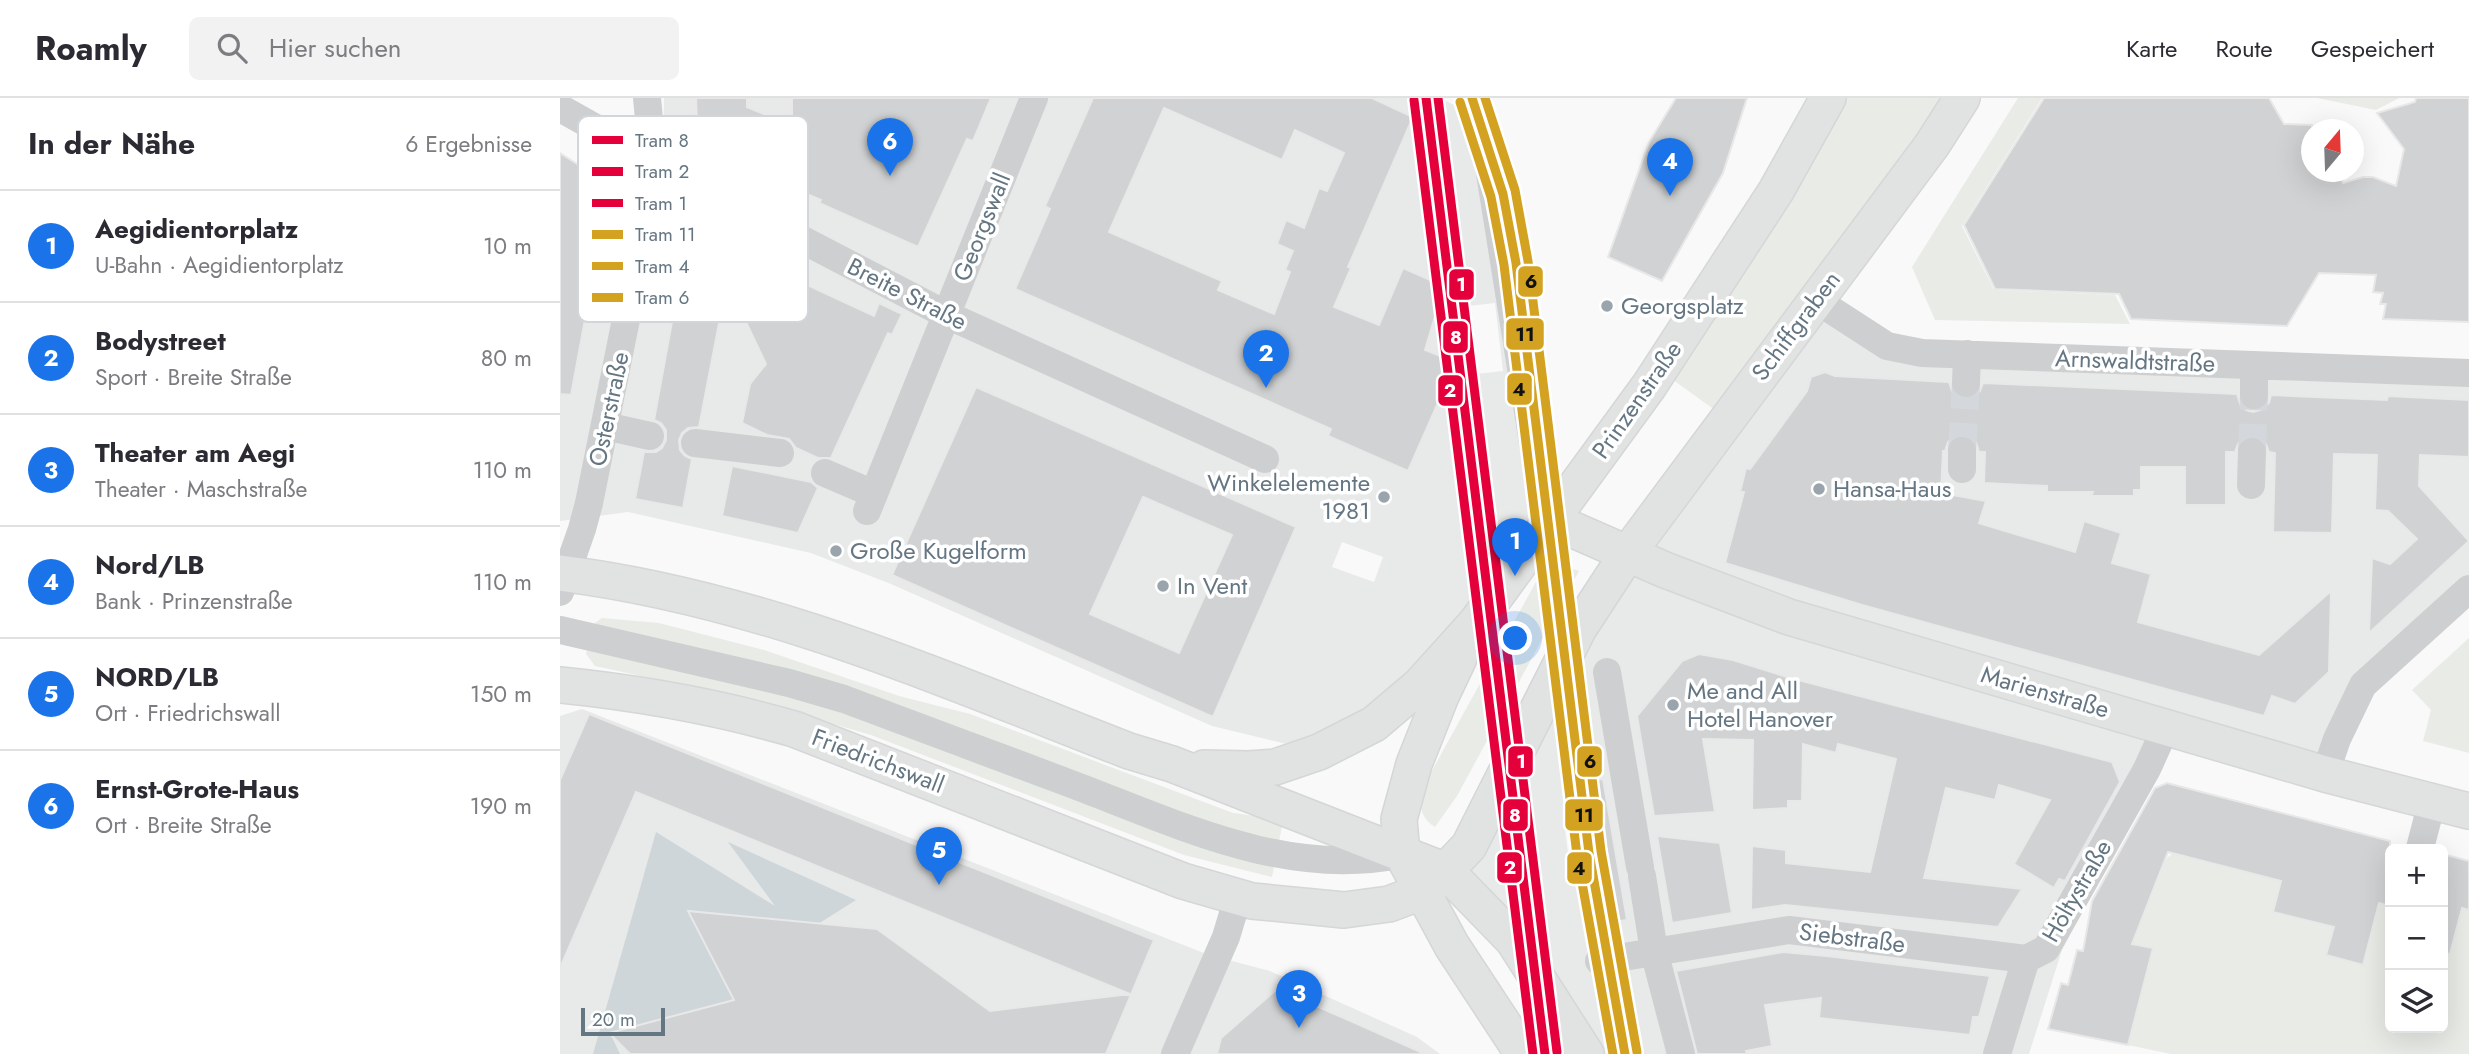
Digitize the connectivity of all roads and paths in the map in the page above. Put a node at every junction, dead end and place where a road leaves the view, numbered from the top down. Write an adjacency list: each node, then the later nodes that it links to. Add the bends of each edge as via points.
1 (647, 98): 7 (street, Osterstraße)
2 (1034, 98): 11 (street, Georgswall)
3 (1478, 98): 26 (street, via 1532,443)
4 (1828, 98): 26 (main road, Prinzenstraße, via 1776,191 1692,322)
5 (1962, 98): 10 (main road, Schiffgraben)
6 (560, 108): 8 (street, Breite Straße)
7 (649, 116)
8 (578, 118)
9 (808, 243): 11 (street, Breite Straße)
10 (1816, 300): 13 (street, Arnswaldtstraße, via 1888,346 1922,353); 27 (main road, Schiffgraben)
11 (947, 315): 23 (street, Breite Straße); 24 (street, Georgswall, via 870,503)
12 (627, 322): 18 (street, Osterstraße)
13 (1967, 354): 14 (street, Arnswaldtstraße); 16 (street)
14 (2254, 365): 15 (street, Arnswaldtstraße); 17 (street)
15 (2469, 373)
16 (1966, 383)
17 (2254, 395)
18 (606, 426): 19 (street); 28 (street, Osterstraße, via 582,529)
19 (650, 436)
20 (695, 443): 22 (street)
21 (2252, 452): 25 (street)
22 (780, 453)
23 (1265, 459)
24 (825, 473)
25 (2251, 485)
26 (1551, 520): 27 (main road, Marienstraße); 30 (main road, Prinzenstraße)
27 (1628, 553): 34 (main road, Marienstraße, via 1789,617); 41 (main road, Schiffgraben, via 1579,628 1469,846)
28 (562, 579): 35 (main road, via 660,589 780,620)
29 (2469, 589): 36 (street, via 2363,685)
30 (1476, 623): 35 (main road, via 1420,685 1374,724 1319,752 1249,769); 40 (main road, via 1414,764)
31 (560, 630): 40 (street, via 844,699 1217,839 1303,859)
32 (1607, 672): 43 (street, via 1641,872)
33 (560, 685): 42 (main road, Friedrichswall, via 630,693 794,729 1183,881)
34 (2166, 727): 36 (main road, Marienstraße); 44 (street, Höltystraße, via 2046,950)
35 (1172, 764): 40 (main road)
36 (2325, 774): 37 (main road, Marienstraße)
37 (2448, 806): 38 (street); 39 (street)
38 (2423, 844)
39 (2434, 844)
40 (1387, 857): 41 (main road)
41 (1434, 881): 42 (main road, Friedrichswall, via 1388,904 1344,910); 47 (main road, via 1452,946); 48 (main road, via 1513,940)
42 (1238, 897): 46 (street, via 1226,937)
43 (1666, 949): 44 (street, Siebstraße, via 1789,929); 45 (street, Siebstraße); 49 (street)
44 (2026, 959): 50 (street, Höltystraße)
45 (1600, 961)
46 (1175, 1054)
47 (1523, 1054)
48 (1586, 1054)
49 (1681, 1054)
50 (1997, 1054)

